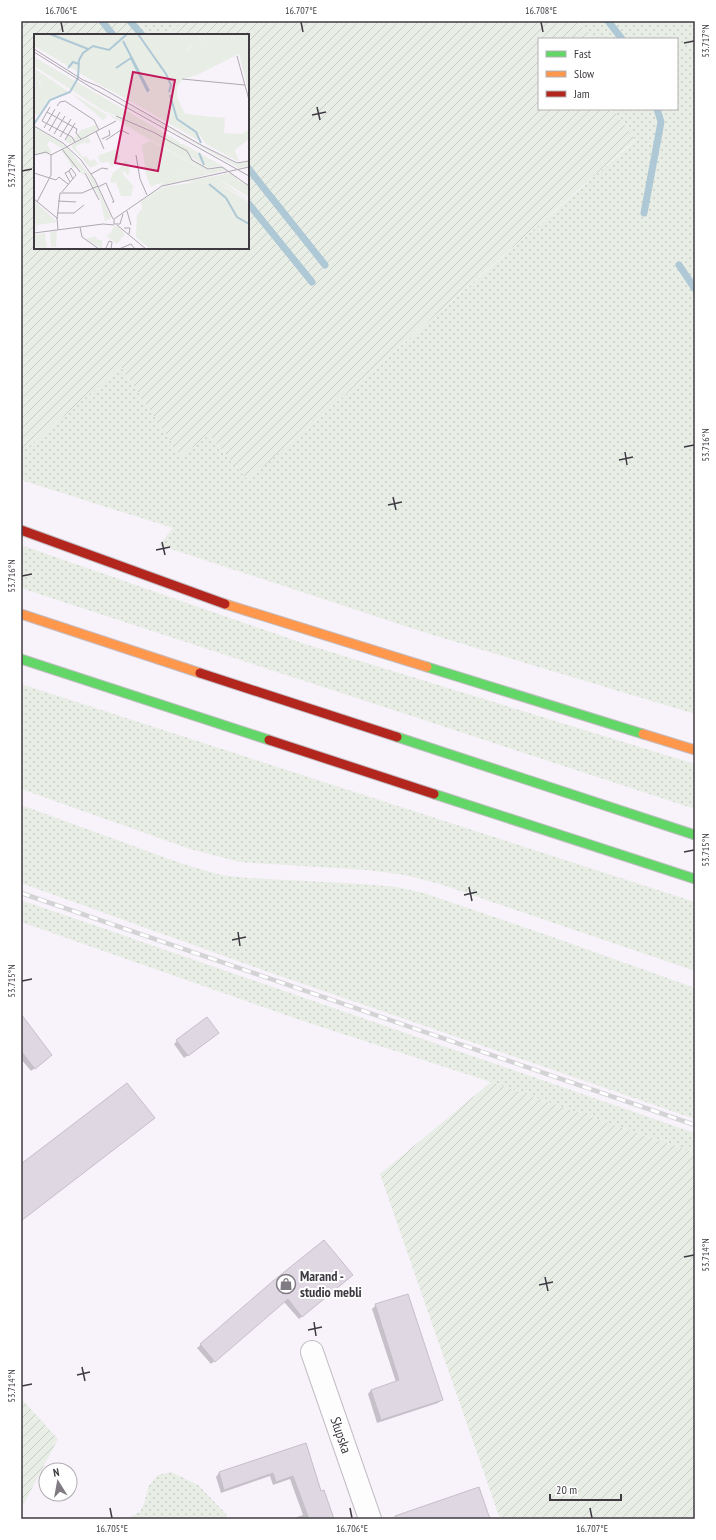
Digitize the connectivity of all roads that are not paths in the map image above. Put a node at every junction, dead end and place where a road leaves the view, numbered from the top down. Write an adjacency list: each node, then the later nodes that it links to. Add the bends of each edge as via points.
1 (21, 530): 4 (main road, via 234,606)
2 (21, 614): 5 (main road)
3 (21, 659): 6 (main road)
4 (695, 750)
5 (695, 835)
6 (695, 879)
7 (312, 1352): 8 (street, Słupska)
8 (370, 1519)

